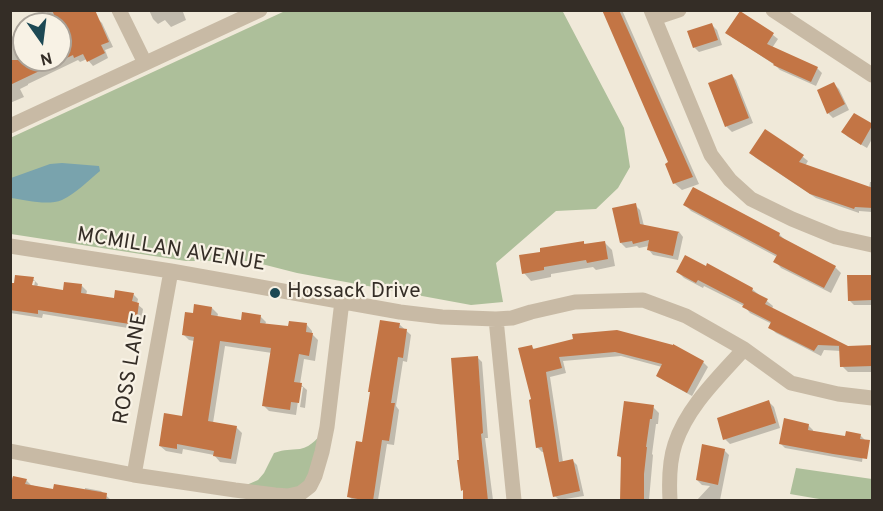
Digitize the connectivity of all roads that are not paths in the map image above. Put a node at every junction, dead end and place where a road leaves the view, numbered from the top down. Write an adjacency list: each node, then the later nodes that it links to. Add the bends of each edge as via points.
1 (119, 10): 6 (street)
2 (261, 10): 6 (street)
3 (680, 10): 5 (street)
4 (773, 10): 7 (street)
5 (653, 14): 9 (street, via 711,156 730,180 751,199 792,219 836,237)
6 (145, 63): 8 (street)
7 (873, 75)
8 (10, 126)
9 (873, 244)
10 (10, 246): 11 (street, MCMILLAN AVENUE)
11 (171, 271): 12 (street, MCMILLAN AVENUE); 17 (street, ROSS LANE)
12 (342, 301): 13 (street, MCMILLAN AVENUE, via 442,317); 18 (street, via 327,427 315,476)
13 (496, 319): 14 (street, MCMILLAN AVENUE, via 575,302 643,300 686,316); 19 (street)
14 (744, 349): 15 (street, MCMILLAN AVENUE, via 791,383); 20 (street, via 685,420 674,445)
15 (873, 398)
16 (10, 451): 17 (street)
17 (134, 475): 18 (street)
18 (305, 496)
19 (514, 501)
20 (670, 501)

